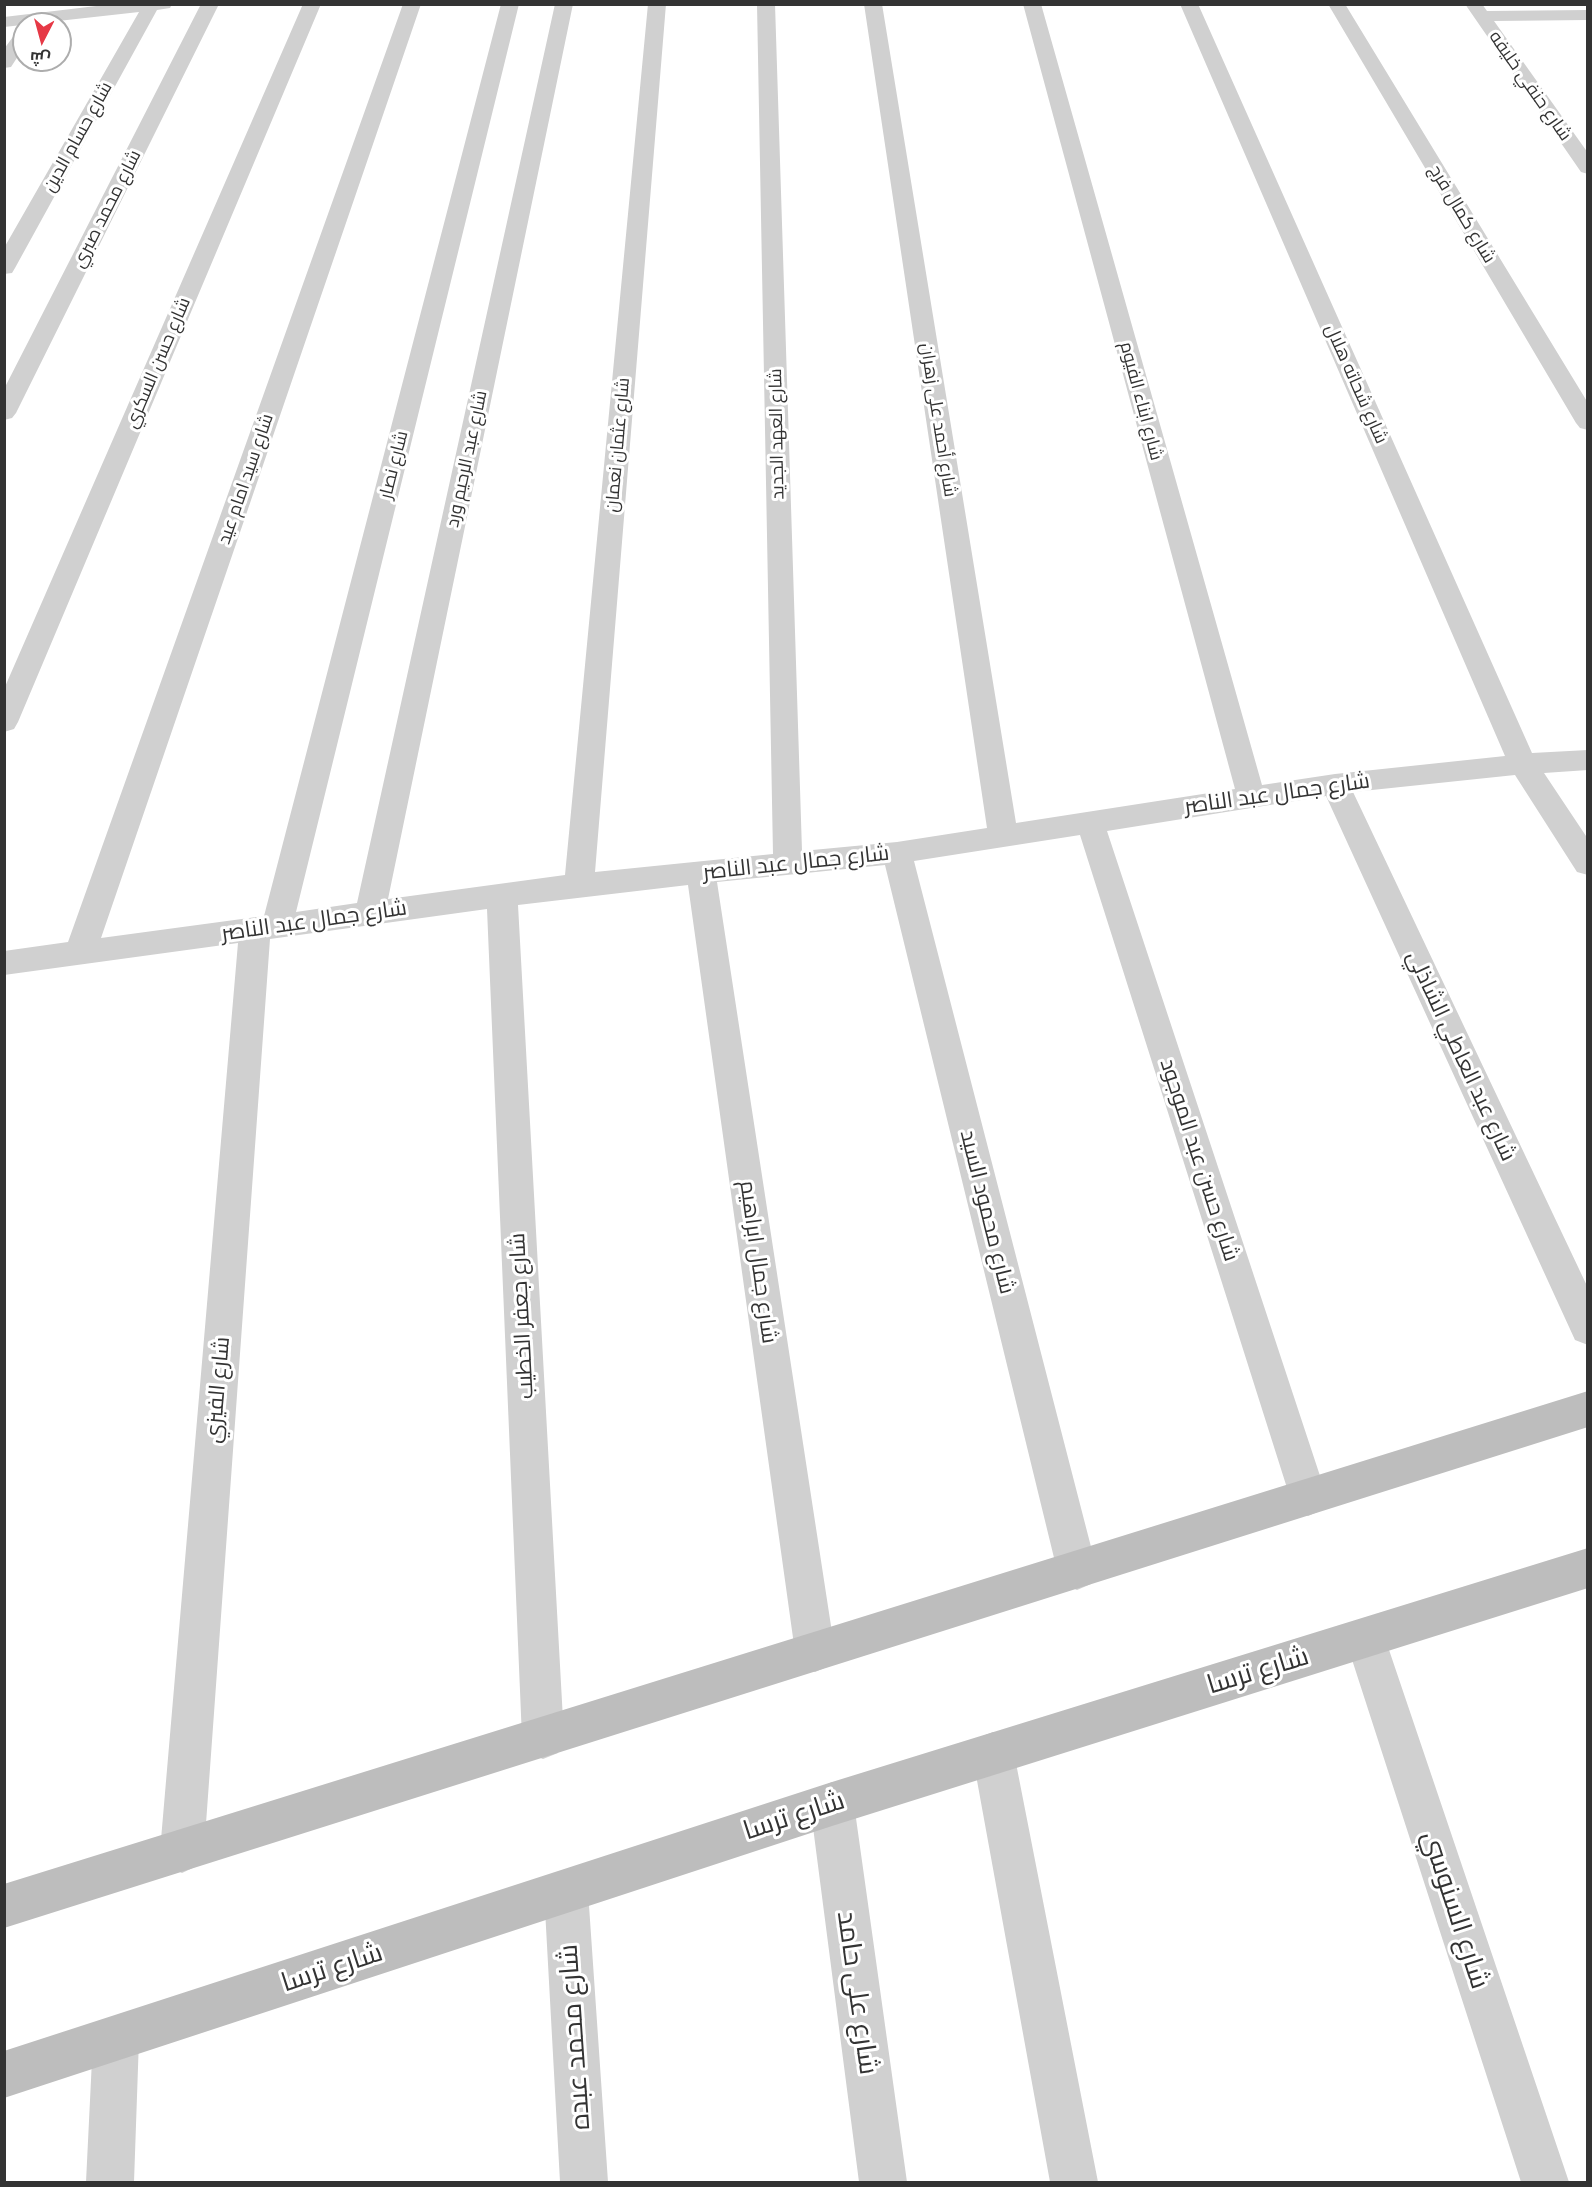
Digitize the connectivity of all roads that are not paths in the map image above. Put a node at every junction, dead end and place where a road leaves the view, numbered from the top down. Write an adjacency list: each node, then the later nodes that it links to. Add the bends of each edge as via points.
1 (210, 4): 18 (street, شارع محمد صبري)
2 (312, 4): 20 (street, شارع حسن السكري)
3 (412, 4): 35 (street, شارع سيد امام عيد)
4 (510, 4): 34 (street, شارع نصار)
5 (564, 4): 33 (street, شارع عبد الرحيم ورد)
6 (657, 4): 31 (street, شارع عثمان نعمان)
7 (766, 4): 28 (street, شارع العهد الجديد)
8 (873, 4): 26 (street, شارع أحمد على زهران)
9 (1032, 4): 24 (street, شارع ابناء الفيوم)
10 (1189, 4): 22 (street, شارع شحاته هلال)
11 (1336, 4): 19 (street, شارع كمال فرج)
12 (155, 5): 14 (street); 17 (street, شارع حسام الدين)
13 (1477, 10): 15 (street); 16 (street, شارع حنفي خليفه)
14 (72, 15)
15 (1587, 15)
16 (1587, 168)
17 (4, 268)
18 (4, 413)
19 (1587, 423)
20 (4, 722)
21 (1587, 760): 22 (street, شارع جمال عبد الناصر)
22 (1523, 764): 23 (street, شارع جمال عبد الناصر); 29 (street, شارع شحاته هلال)
23 (1335, 784): 24 (street, شارع جمال عبد الناصر); 37 (street, شارع عبد العاطي الشاذلي)
24 (1251, 797): 25 (street, شارع جمال عبد الناصر)
25 (1090, 822): 26 (street, شارع جمال عبد الناصر); 39 (street, شارع حسن عبد الموجود)
26 (1003, 836): 27 (street, شارع جمال عبد الناصر)
27 (897, 853): 28 (street, شارع جمال عبد الناصر); 41 (street, شارع محمود السيد)
28 (788, 864): 30 (street, شارع جمال عبد الناصر)
29 (1587, 864)
30 (701, 873): 31 (street, شارع جمال عبد الناصر); 43 (street, شارع جمال ابراهيم)
31 (579, 885): 32 (street, شارع جمال عبد الناصر)
32 (502, 895): 33 (street, شارع جمال عبد الناصر); 44 (street, شارع جعفر الخطيب)
33 (370, 913): 34 (street, شارع جمال عبد الناصر)
34 (266, 927): 35 (street, شارع جمال عبد الناصر); 47 (street, شارع الفيزي)
35 (80, 953): 36 (street, شارع جمال عبد الناصر)
36 (4, 963)
37 (1587, 1328)
38 (1587, 1410): 39 (main road)
39 (1308, 1497): 41 (main road)
40 (1587, 1568): 42 (main road, شارع ترسا)
41 (1077, 1570): 43 (main road)
42 (1365, 1638): 45 (main road, شارع ترسا); 56 (street, شارع السنوسي)
43 (815, 1652): 44 (main road)
44 (543, 1738): 47 (main road)
45 (993, 1753): 46 (main road, شارع ترسا); 55 (street)
46 (831, 1804): 48 (main road, شارع ترسا); 54 (street, شارع على حامد)
47 (182, 1851): 49 (main road)
48 (566, 1891): 50 (main road, شارع ترسا); 53 (street, شارع محمد عبده)
49 (4, 1906)
50 (116, 2038): 51 (main road, شارع ترسا); 52 (street)
51 (4, 2075)
52 (110, 2182)
53 (584, 2182)
54 (883, 2182)
55 (1074, 2182)
56 (1545, 2182)

